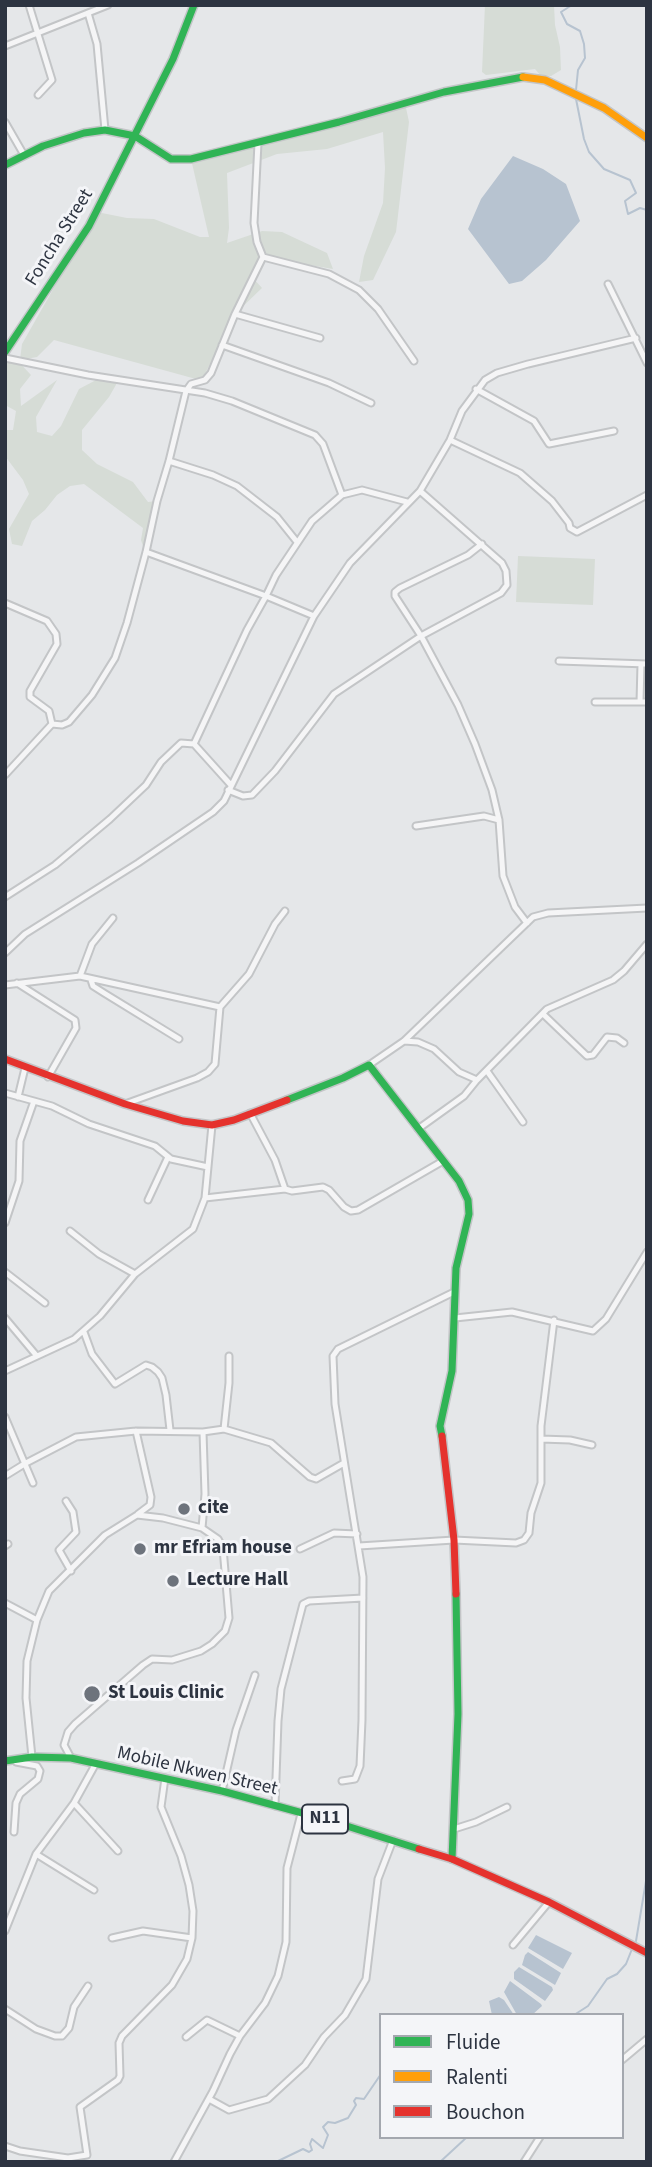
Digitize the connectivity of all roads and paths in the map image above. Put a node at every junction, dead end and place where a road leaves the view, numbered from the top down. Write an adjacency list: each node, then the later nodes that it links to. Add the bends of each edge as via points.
1 (29, 5): 5 (street)
2 (108, 5): 4 (street)
3 (194, 5): 10 (main road, Foncha Street)
4 (88, 13): 5 (street); 9 (street, via 97,44)
5 (37, 34): 6 (street); 7 (street, via 52,80)
6 (5, 46)
7 (38, 95)
8 (5, 122): 13 (street)
9 (104, 130): 10 (main road); 13 (main road, via 64,138)
10 (135, 136): 12 (main road, via 179,160); 21 (main road, Foncha Street, via 89,226)
11 (647, 138): 12 (main road, via 611,112 533,77 506,78 444,92)
12 (258, 143): 15 (street, via 254,223)
13 (24, 155): 14 (main road)
14 (5, 165)
15 (263, 257): 17 (street); 23 (street, via 329,274 359,289)
16 (608, 284): 19 (street)
17 (235, 314): 18 (street); 20 (street)
18 (320, 338)
19 (636, 338): 24 (street); 25 (street, via 497,373)
20 (222, 345): 26 (street, via 211,373); 27 (street)
21 (5, 352)
22 (5, 358): 26 (street)
23 (414, 361)
24 (647, 363)
25 (476, 389): 28 (street, via 534,421 549,444); 29 (street)
26 (186, 391): 30 (street); 32 (street, via 232,401 315,435 323,444)
27 (371, 403)
28 (614, 431)
29 (450, 440): 31 (street); 33 (street, via 520,473 552,501 577,532)
30 (169, 461): 35 (street, via 237,486 277,517); 37 (street)
31 (420, 491): 34 (street); 36 (street)
32 (342, 495): 34 (street, via 362,490); 35 (street, via 312,521)
33 (647, 495)
34 (408, 502): 40 (street, via 350,563)
35 (297, 542): 38 (street)
36 (482, 544): 41 (street, via 395,592); 41 (street, via 502,563 507,585 501,593)
37 (146, 552): 38 (street); 46 (street, via 115,659 69,722)
38 (266, 596): 40 (street); 47 (street)
39 (5, 603): 46 (street, via 47,621 56,634 57,644 30,691 30,697 49,711)
40 (314, 616): 49 (street)
41 (421, 636): 49 (street, via 334,694 259,789 247,796); 50 (street, via 475,744)
42 (559, 661): 43 (street)
43 (644, 664): 45 (street)
44 (595, 702): 45 (street)
45 (644, 702)
46 (52, 724): 48 (street)
47 (194, 744): 49 (street); 52 (street, via 177,746 146,785 110,819 55,865)
48 (5, 775)
49 (229, 787): 58 (street, via 213,812 52,915)
50 (499, 820): 51 (street, via 484,816); 56 (street, via 503,876)
51 (416, 826)
52 (5, 897)
53 (647, 908): 56 (street, via 548,913)
54 (285, 911): 63 (street, via 249,974)
55 (113, 918): 59 (street, via 92,944)
56 (527, 923): 66 (street)
57 (647, 944): 64 (street, via 613,980)
58 (5, 954)
59 (80, 976): 60 (street); 61 (street)
60 (91, 979): 63 (street); 65 (street, via 93,986)
61 (17, 983): 62 (street); 72 (street, via 75,1020 76,1028)
62 (5, 985)
63 (220, 1007): 77 (street, via 217,1054 208,1072)
64 (543, 1014): 67 (street, via 587,1056 607,1037); 71 (street)
65 (179, 1039)
66 (404, 1041): 69 (street); 73 (street, via 434,1049 458,1072)
67 (624, 1043)
68 (5, 1059): 70 (main road)
69 (369, 1065): 78 (main road); 81 (main road)
70 (25, 1068): 72 (main road); 75 (street)
71 (487, 1071): 73 (street); 79 (street)
72 (48, 1077): 77 (main road)
73 (477, 1080): 81 (street, via 464,1096)
74 (5, 1093): 75 (street)
75 (18, 1097): 76 (street)
76 (34, 1101): 82 (street, via 155,1146); 88 (street, via 20,1141 19,1181)
77 (125, 1104): 80 (main road)
78 (250, 1113): 80 (main road); 85 (street)
79 (523, 1122)
80 (212, 1125): 84 (street)
81 (418, 1129): 83 (main road)
82 (168, 1157): 84 (street); 87 (street)
83 (443, 1161): 85 (street, via 358,1210 344,1207 323,1187); 93 (main road, via 459,1181 469,1214 458,1251)
84 (208, 1167): 86 (street)
85 (285, 1189): 86 (street)
86 (205, 1198): 92 (street, via 193,1229)
87 (148, 1200)
88 (5, 1223)
89 (70, 1231): 92 (street)
90 (647, 1252): 97 (street, via 598,1328 587,1331)
91 (5, 1272): 94 (street)
92 (135, 1274): 98 (street)
93 (454, 1292): 96 (main road); 112 (street, via 338,1349 333,1356)
94 (45, 1303)
95 (5, 1318): 99 (street)
96 (455, 1318): 97 (street, via 506,1311); 119 (main road, via 452,1371 440,1426)
97 (554, 1320): 108 (street)
98 (84, 1332): 99 (street); 104 (street, via 92,1354 115,1384 146,1366 158,1372)
99 (36, 1355): 101 (street)
100 (229, 1356): 103 (street)
101 (5, 1371)
102 (5, 1417): 107 (street)
103 (224, 1429): 106 (street); 112 (street, via 271,1444 316,1479)
104 (170, 1430): 105 (street); 106 (street)
105 (136, 1431): 111 (street, via 76,1437); 116 (street, via 152,1497 150,1505)
106 (203, 1432): 117 (street)
107 (14, 1436): 109 (street); 111 (street)
108 (541, 1439): 110 (street); 119 (street, via 541,1483 524,1540)
109 (5, 1440)
110 (592, 1445)
111 (26, 1463): 113 (street); 114 (street)
112 (344, 1463): 118 (street)
113 (5, 1476)
114 (33, 1483)
115 (66, 1501): 122 (street, via 76,1532 59,1550)
116 (137, 1515): 117 (street); 122 (street, via 105,1535)
117 (202, 1528): 128 (street, via 223,1548 229,1618 225,1631 201,1651 172,1660 152,1659 143,1665 68,1732 64,1745)
118 (357, 1534): 120 (street); 121 (street, via 334,1533)
119 (453, 1539): 120 (street); 138 (main road, via 458,1714)
120 (359, 1546): 123 (street)
121 (300, 1549)
122 (71, 1571): 125 (street, via 49,1591)
123 (363, 1598): 132 (street, via 359,1766 355,1779); 135 (street, via 303,1604 281,1689)
124 (5, 1603): 125 (street)
125 (37, 1620): 127 (street, via 26,1670)
126 (255, 1675): 133 (street)
127 (32, 1757): 128 (main road, Mobile Nkwen Street / N11); 129 (main road, Mobile Nkwen Street / N11)
128 (71, 1758): 130 (main road, Mobile Nkwen Street / N11)
129 (5, 1761): 139 (street, via 37,1766 40,1771 16,1803)
130 (95, 1765): 131 (main road, Mobile Nkwen Street / N11); 134 (street)
131 (165, 1779): 133 (main road, Mobile Nkwen Street / N11); 148 (street, via 161,1807 189,1885)
132 (342, 1781)
133 (222, 1791): 135 (main road, Mobile Nkwen Street / N11)
134 (74, 1803): 141 (street); 142 (street)
135 (275, 1806): 137 (main road, Mobile Nkwen Street / N11)
136 (508, 1807): 138 (street)
137 (301, 1814): 140 (main road, Mobile Nkwen Street / N11); 153 (street, via 287,1868 281,1967 265,2003)
138 (454, 1829): 143 (main road)
139 (14, 1832)
140 (393, 1840): 143 (main road, Mobile Nkwen Street / N11); 157 (street, via 378,1879 366,1979 345,2015 305,2065 268,2099 229,2110)
141 (118, 1851)
142 (36, 1854): 144 (street); 146 (street)
143 (452, 1858): 145 (main road, Mobile Nkwen Street / N11)
144 (94, 1890)
145 (549, 1902): 149 (street); 150 (main road, Mobile Nkwen Street / N11)
146 (5, 1931)
147 (112, 1938): 148 (street, via 143,1931)
148 (192, 1938): 160 (street, via 187,1959 172,1985 122,2036 118,2080 80,2106)
149 (513, 1945)
150 (643, 1952)
151 (88, 1986): 152 (street, via 62,2036 36,2029)
152 (5, 2009)
153 (240, 2036): 154 (street, via 207,2021); 157 (street)
154 (186, 2037)
155 (647, 2039): 156 (street)
156 (624, 2058)
157 (209, 2099): 161 (street)
158 (539, 2139): 162 (street)
159 (5, 2146): 160 (street)
160 (88, 2158)
161 (174, 2162)
162 (524, 2162)

